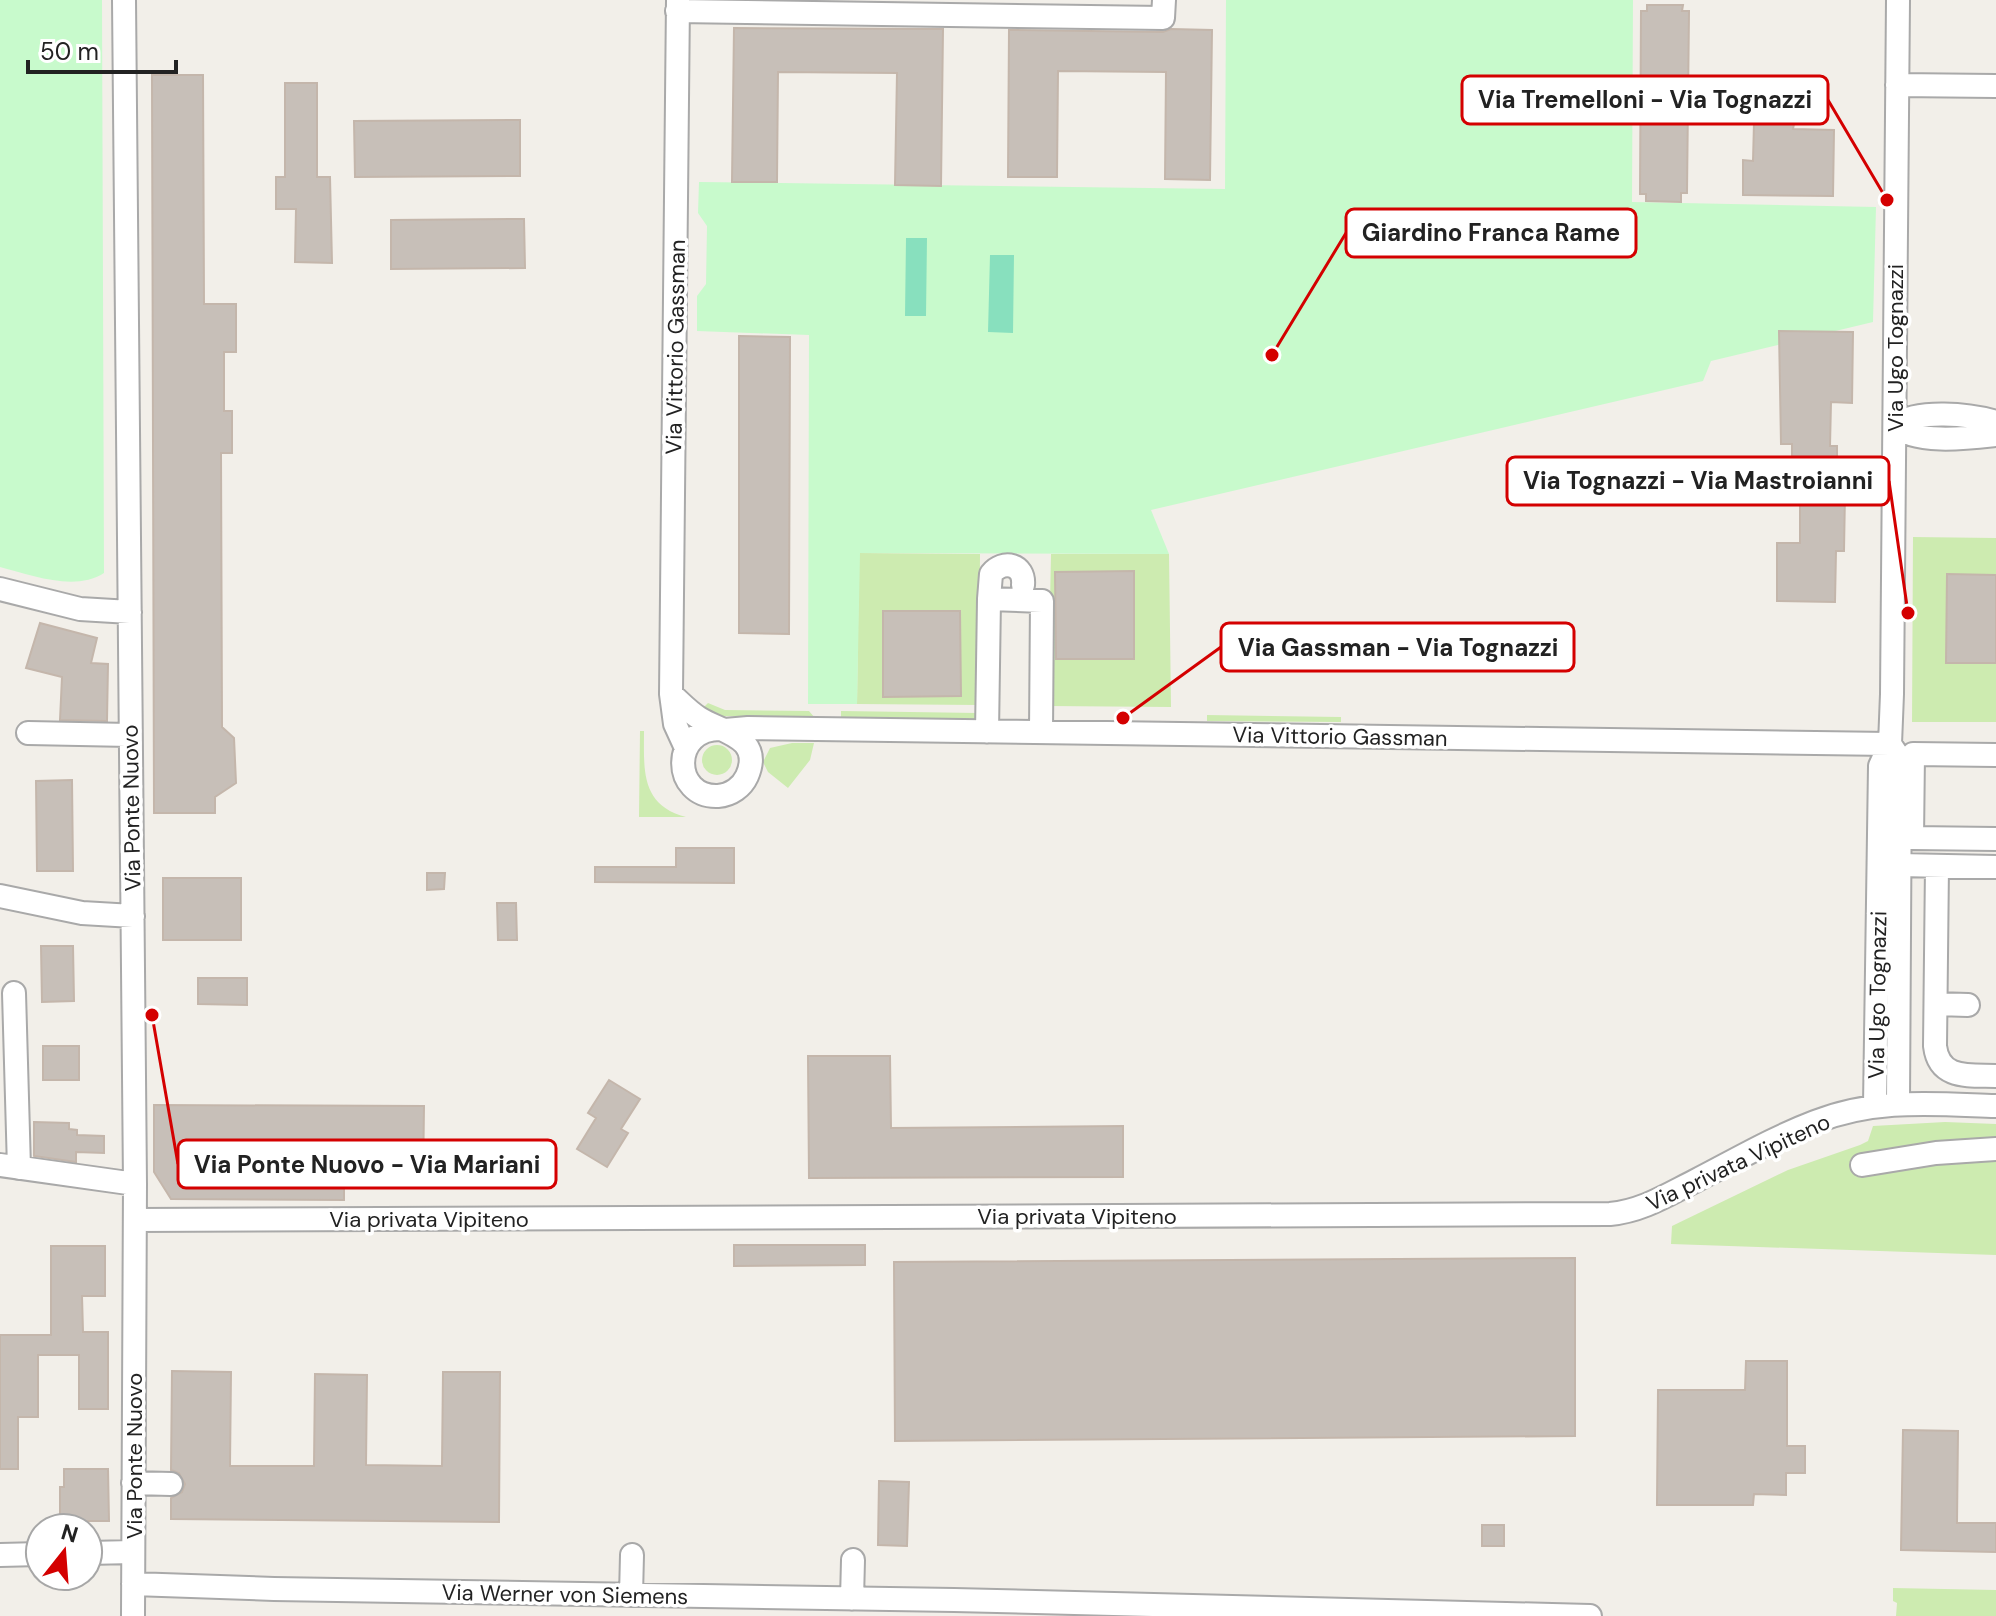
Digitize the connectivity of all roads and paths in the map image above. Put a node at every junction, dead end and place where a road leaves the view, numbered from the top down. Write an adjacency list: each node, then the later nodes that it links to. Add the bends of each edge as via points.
1 (124, 0): 13 (street, Via Ponte Nuovo)
2 (1164, 0): 4 (street, via 1163,18)
3 (1898, 0): 5 (street, Via Ugo Tognazzi)
4 (677, 5): 14 (street, Via Vittorio Gassman)
5 (1897, 85): 6 (street); 8 (street, Via Ugo Tognazzi)
6 (1996, 86)
7 (1996, 422): 8 (street, via 1916,416)
8 (1895, 425): 9 (street, via 1918,437); 21 (street, Via Ugo Tognazzi)
9 (1996, 435)
10 (1023, 585): 12 (street, via 1016,567 999,566 991,574)
11 (0, 589): 13 (street, via 71,607)
12 (989, 599): 17 (street); 18 (street, via 1042,601)
13 (130, 612): 20 (street, Via Ponte Nuovo)
14 (671, 694): 15 (street, via 695,715); 22 (street, Via Vittorio Gassman, via 675,724)
15 (723, 729): 16 (street, Via Vittorio Gassman); 22 (street, Via Vittorio Gassman, via 700,732); 23 (street, via 739,737)
16 (791, 730): 17 (street, Via Vittorio Gassman); 23 (street, Via Vittorio Gassman, via 767,739)
17 (987, 732): 18 (street, Via Vittorio Gassman)
18 (1041, 732): 21 (street, Via Vittorio Gassman)
19 (28, 733): 20 (street)
20 (130, 735): 30 (street, Via Ponte Nuovo)
21 (1890, 744): 26 (street, Via Ugo Tognazzi, via 1900,767); 35 (street, Via Ugo Tognazzi, via 1880,766)
22 (686, 748): 23 (street, Via Vittorio Gassman, via 688,779 699,791 715,796 741,785 749,772)
23 (749, 755)
24 (1996, 755): 25 (street, via 1913,754 1912,823 1912,838)
25 (1996, 839)
26 (1899, 865): 27 (street); 35 (street, Via Ugo Tognazzi)
27 (1937, 866): 28 (street); 32 (street)
28 (1996, 867)
29 (0, 896): 30 (street, via 82,913)
30 (133, 916): 40 (street, Via Ponte Nuovo)
31 (14, 993): 39 (street)
32 (1936, 1004): 33 (street); 34 (street, via 1936,1052 1942,1066 1954,1073)
33 (1968, 1005)
34 (1996, 1076)
35 (1887, 1104): 36 (street, Via privata Vipiteno); 41 (street, Via privata Vipiteno, via 1816,1121 1642,1208 1610,1214)
36 (1996, 1106)
37 (1996, 1149): 38 (street)
38 (1862, 1165)
39 (10, 1167): 40 (street)
40 (135, 1184): 41 (street, Via Ponte Nuovo)
41 (135, 1220): 42 (street, Via Ponte Nuovo)
42 (133, 1483): 43 (street); 44 (street, Via Ponte Nuovo)
43 (171, 1484)
44 (133, 1552): 45 (street); 50 (street, Via Ponte Nuovo)
45 (104, 1553)
46 (24, 1554): 47 (street)
47 (0, 1555)
48 (632, 1555): 51 (street)
49 (853, 1560): 52 (street)
50 (133, 1584): 51 (street, Via Werner von Siemens); 54 (street, Via Ponte Nuovo)
51 (631, 1595): 52 (street, Via Werner von Siemens)
52 (852, 1599): 53 (street, Via Werner von Siemens)
53 (1524, 1615): 55 (street, Via Werner von Siemens)
54 (133, 1616)
55 (1590, 1616)

